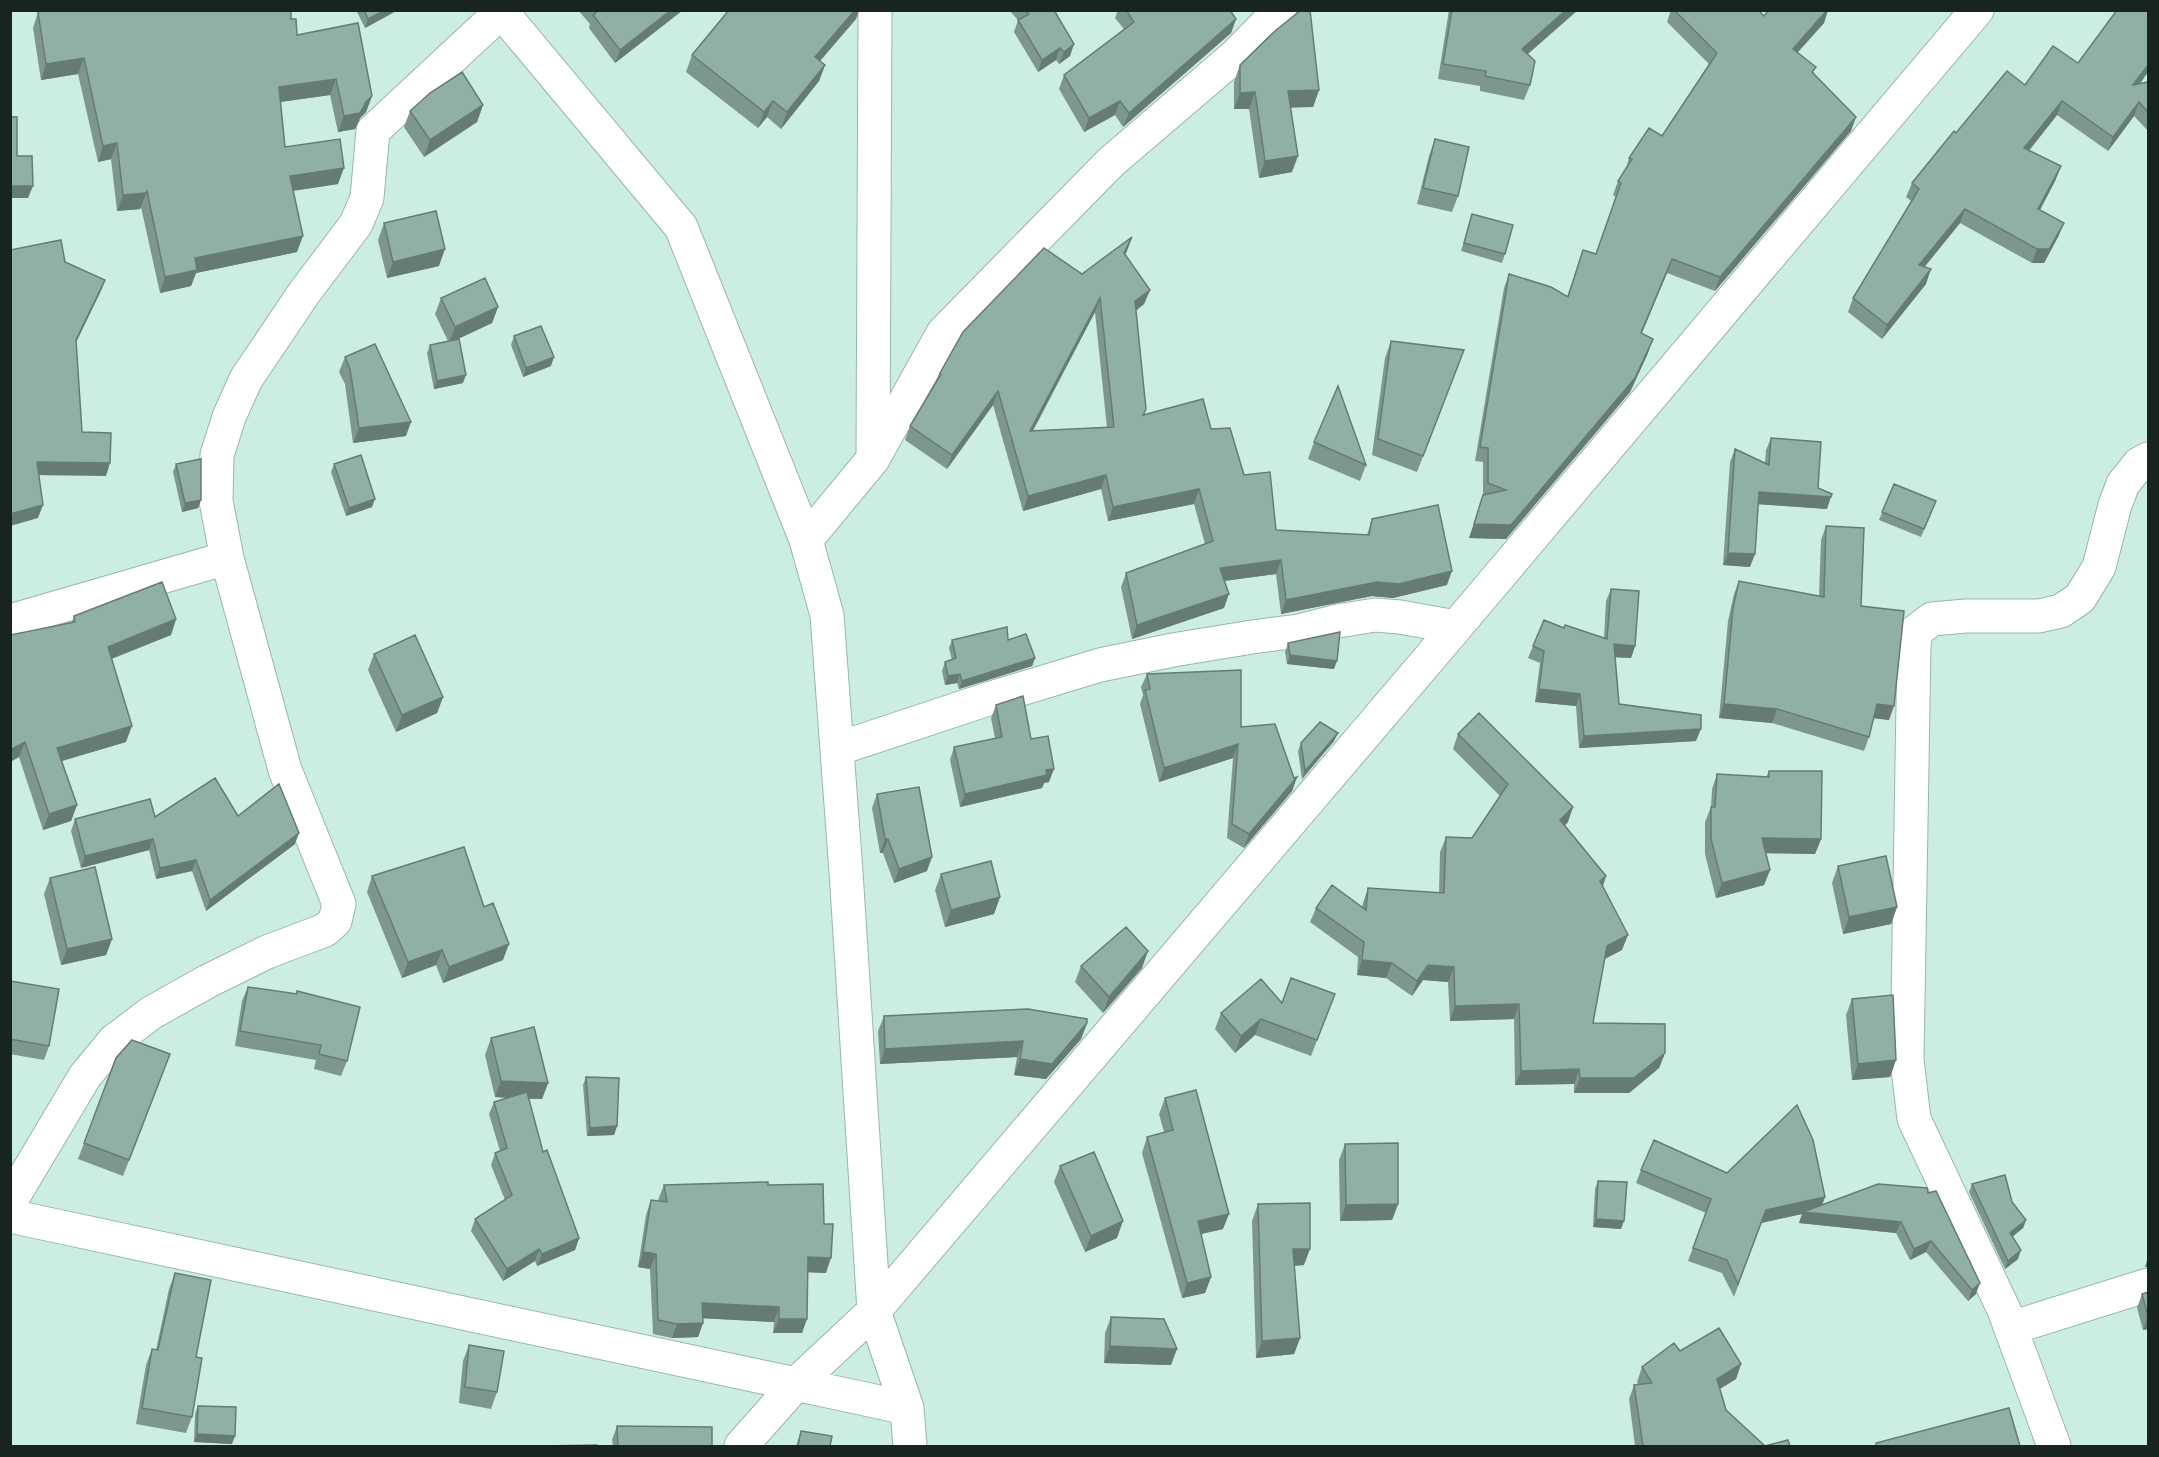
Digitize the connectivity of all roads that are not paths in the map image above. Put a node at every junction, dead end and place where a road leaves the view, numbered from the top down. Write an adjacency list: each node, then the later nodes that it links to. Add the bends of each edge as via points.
1 (875, 10): 5 (street)
2 (1280, 10): 5 (street, via 1235,56 1111,162 943,333)
3 (1977, 10): 10 (street)
4 (501, 11): 7 (street, via 681,227); 8 (street, via 373,130 367,198 356,224 246,379 217,455 216,501)
5 (873, 459): 7 (street)
6 (2148, 459): 16 (street, via 2123,484 2099,567 2080,598 2061,611 2039,616 1932,619 1916,631 1907,1060 1914,1119)
7 (806, 540): 11 (street, via 827,615)
8 (227, 558): 9 (street); 12 (street, via 285,770 339,904 335,921 325,930 267,952 208,981 151,1013 114,1041 85,1076)
9 (10, 621)
10 (1456, 627): 11 (street, via 1376,615 1173,650 1100,665); 15 (street)
11 (837, 749): 15 (street)
12 (10, 1202)
13 (10, 1216): 17 (street)
14 (2148, 1284): 16 (street)
15 (874, 1311): 17 (street); 18 (street)
16 (2011, 1328): 21 (street)
17 (797, 1383): 18 (street); 19 (street)
18 (907, 1408): 20 (street)
19 (741, 1446)
20 (910, 1446)
21 (2055, 1446)

